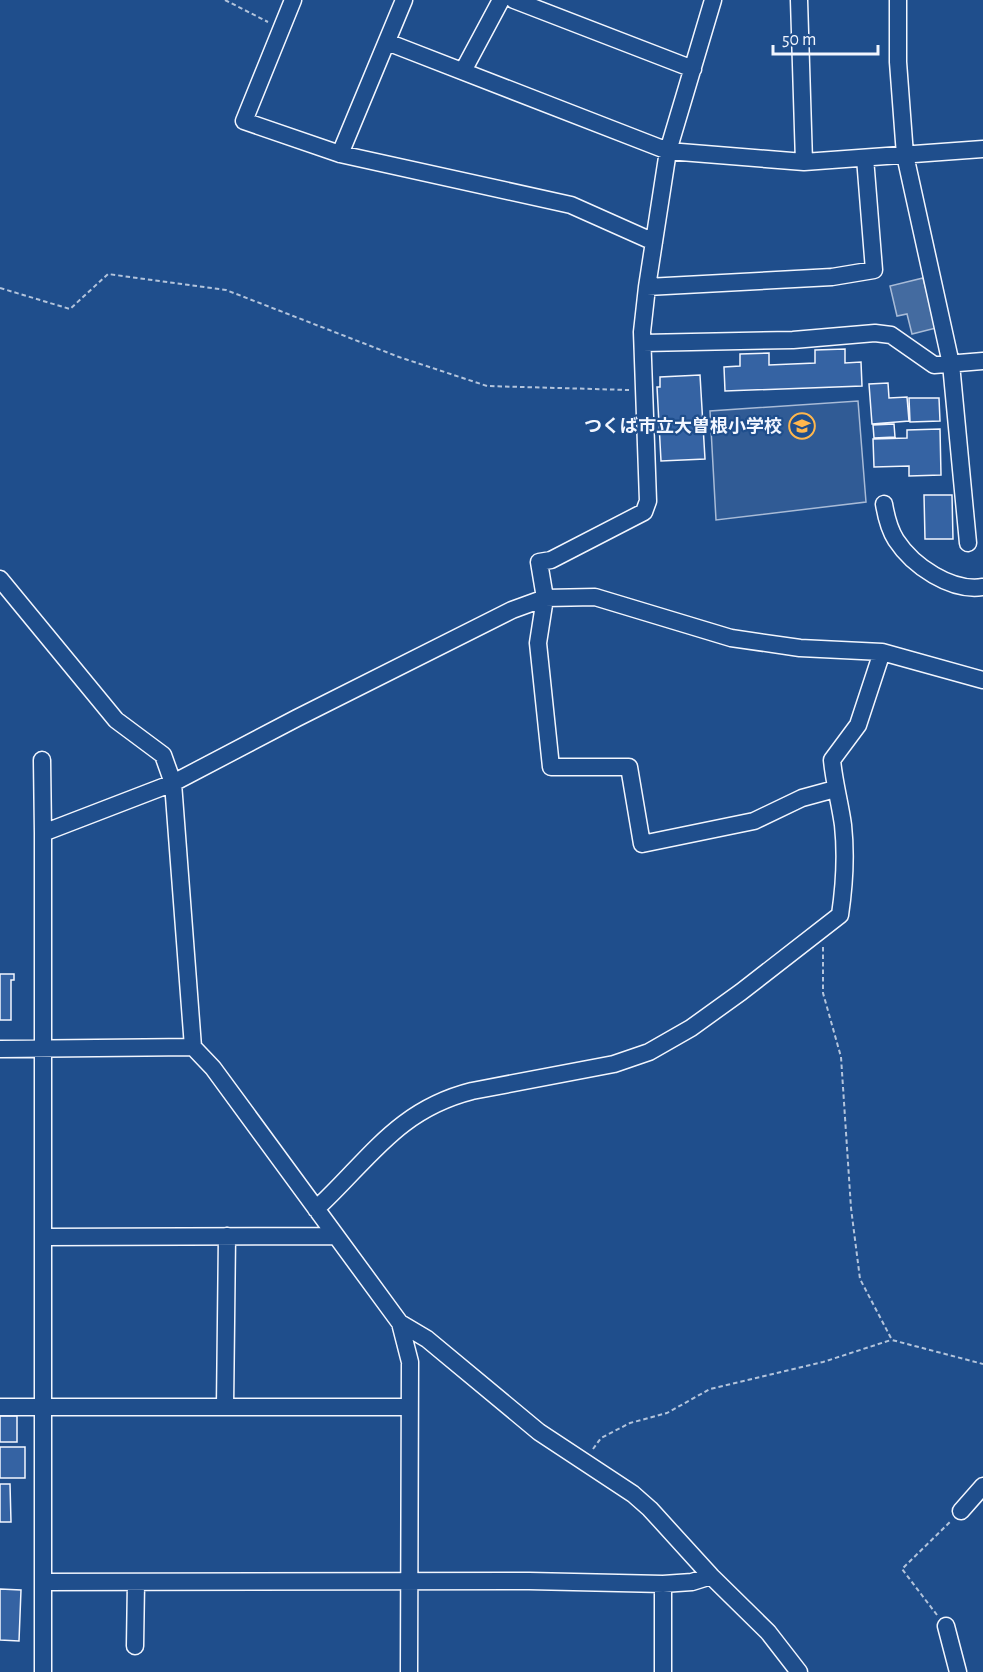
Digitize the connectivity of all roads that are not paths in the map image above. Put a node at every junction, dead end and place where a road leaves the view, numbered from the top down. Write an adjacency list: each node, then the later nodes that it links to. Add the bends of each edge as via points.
1 (293, 0): 13 (street, via 244,121)
2 (404, 0): 8 (street)
3 (501, 0): 10 (street)
4 (514, 0): 9 (street)
5 (714, 0): 9 (street)
6 (798, 0): 16 (street)
7 (898, 0): 14 (street)
8 (387, 42): 10 (street); 13 (street)
9 (693, 69): 12 (street)
10 (463, 71): 12 (street)
11 (983, 149): 14 (street)
12 (668, 151): 16 (street); 17 (street)
13 (340, 154): 17 (street, via 571,205)
14 (905, 155): 15 (street); 21 (street)
15 (865, 158): 16 (street); 18 (street, via 874,270 832,277)
16 (804, 162)
17 (654, 242): 18 (street)
18 (647, 287): 19 (street)
19 (643, 343): 21 (street, via 793,340 874,333 891,335 934,365); 26 (street, via 648,487 644,512 551,560 539,562)
20 (983, 361): 21 (street)
21 (951, 364): 23 (street)
22 (884, 504): 25 (street, via 890,530 916,562 946,582 967,589)
23 (968, 543)
24 (0, 579): 30 (street, via 116,720 163,754)
25 (983, 587)
26 (545, 598): 27 (street, via 595,597 731,638 800,648); 30 (street, via 512,609); 31 (street, via 538,643 551,767 629,767 642,844 754,821 802,798)
27 (882, 652): 28 (street); 31 (street, via 858,725 832,760)
28 (983, 680)
29 (42, 760): 32 (street)
30 (173, 783): 32 (street); 33 (street)
31 (835, 789): 36 (street, via 843,826 843,893 840,915 822,930 692,1028 649,1052 614,1064 451,1096 422,1110 396,1128)
32 (43, 833): 34 (street)
33 (193, 1047): 34 (street); 36 (street, via 213,1068)
34 (44, 1048): 35 (street); 39 (street)
35 (0, 1049)
36 (316, 1209): 38 (street)
37 (227, 1236): 38 (street); 39 (street); 43 (street)
38 (335, 1236): 40 (street)
39 (43, 1237): 42 (street)
40 (400, 1323): 44 (street, via 410,1362); 47 (street, via 427,1340 539,1432 633,1494)
41 (0, 1407): 42 (street)
42 (43, 1407): 43 (street); 48 (street)
43 (225, 1407): 44 (street)
44 (409, 1407): 50 (street)
45 (983, 1486): 46 (street)
46 (961, 1511)
47 (711, 1576): 51 (street); 57 (street, via 768,1632)
48 (43, 1582): 49 (street); 54 (street)
49 (136, 1582): 50 (street); 53 (street)
50 (409, 1582): 51 (street); 55 (street)
51 (663, 1584): 56 (street)
52 (946, 1626): 58 (street)
53 (135, 1646)
54 (43, 1672)
55 (409, 1672)
56 (663, 1672)
57 (799, 1672)
58 (958, 1672)

